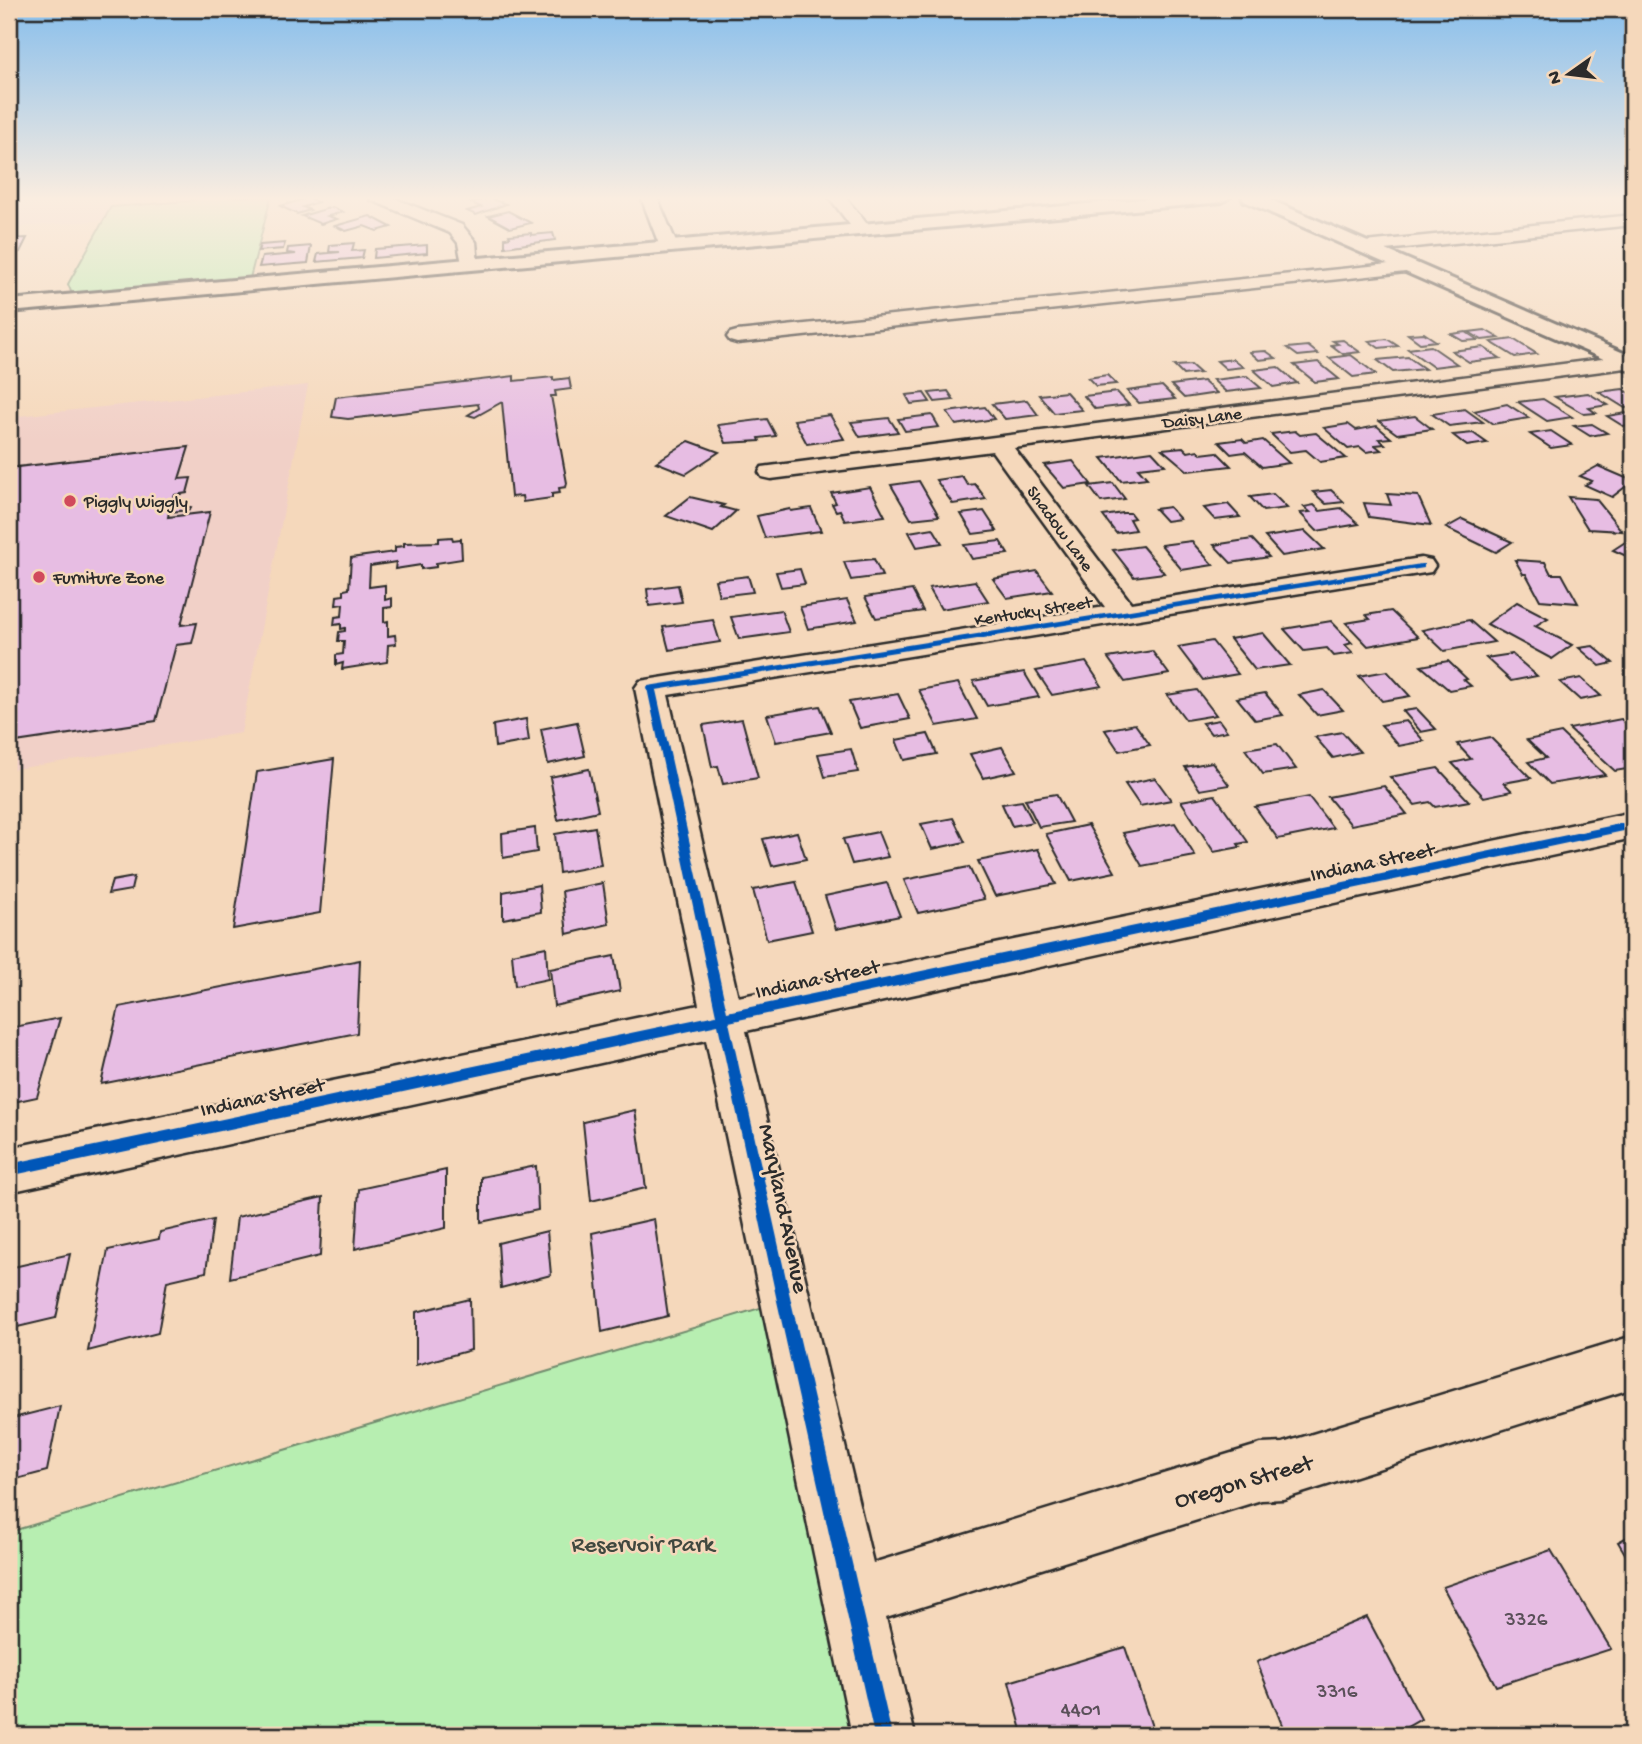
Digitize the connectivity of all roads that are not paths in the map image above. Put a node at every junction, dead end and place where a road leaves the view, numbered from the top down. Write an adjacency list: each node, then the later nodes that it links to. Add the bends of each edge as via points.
1 (319, 278): 4 (street)
2 (1300, 278): 5 (street)
3 (1435, 278): 6 (street)
4 (9, 306)
5 (737, 337)
6 (1632, 363): 7 (street, Daisy Lane)
7 (998, 443): 8 (street, Daisy Lane); 10 (street, Shadow Lane)
8 (771, 472)
9 (1421, 566): 10 (street, Kentucky Street)
10 (1124, 613): 11 (street, Kentucky Street)
11 (651, 688): 13 (street, Maryland Avenue)
12 (1633, 825): 13 (street, Indiana Street)
13 (724, 1018): 14 (street, Indiana Street); 16 (street, Maryland Avenue)
14 (9, 1170)
15 (1633, 1362): 16 (street, Oregon Street)
16 (852, 1599): 17 (street, Maryland Avenue)
17 (883, 1735)

